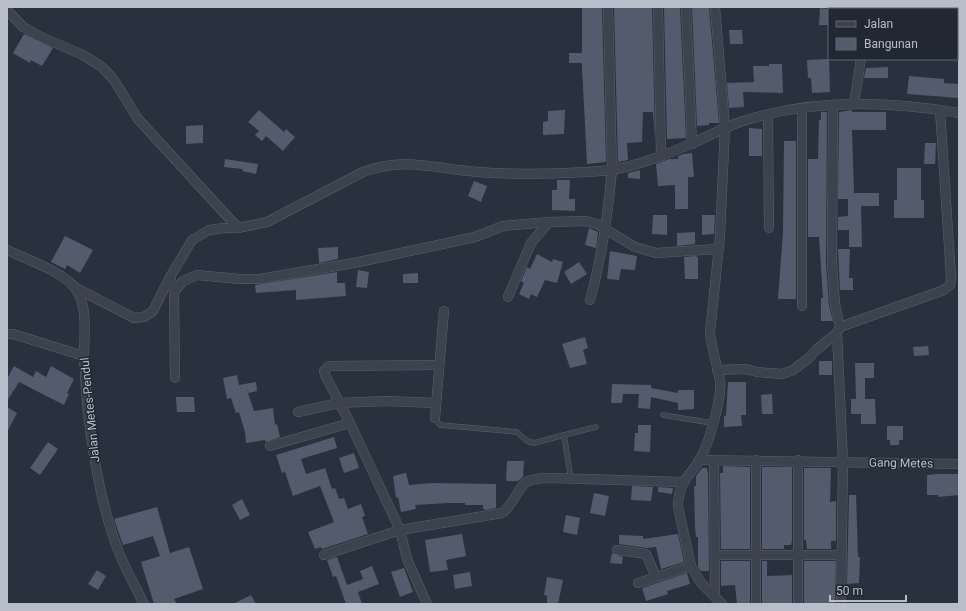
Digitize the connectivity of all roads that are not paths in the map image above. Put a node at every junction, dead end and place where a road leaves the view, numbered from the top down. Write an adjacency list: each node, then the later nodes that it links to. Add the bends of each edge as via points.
1 (608, 7): 16 (street)
2 (658, 7): 15 (street)
3 (686, 7): 14 (street)
4 (715, 7): 13 (street)
5 (7, 10): 18 (street, via 22,26 38,36 83,55 102,67 114,80 138,119)
6 (861, 60): 7 (street)
7 (854, 104): 8 (street); 10 (street)
8 (833, 106): 9 (street); 31 (street, via 832,263)
9 (802, 109): 12 (street); 29 (street)
10 (940, 110): 11 (street); 24 (street, via 951,277)
11 (959, 113)
12 (768, 115): 13 (street); 19 (street)
13 (725, 127): 14 (street); 21 (street)
14 (692, 144): 15 (street)
15 (661, 156): 16 (street)
16 (612, 170): 18 (street, via 571,174 486,172 419,164 392,164 363,172 267,222); 20 (street)
17 (548, 222): 20 (street, via 586,221); 26 (street, via 503,226 475,237 359,262 260,279 197,275 183,281); 27 (street, via 531,243)
18 (238, 228): 23 (street, via 209,230 192,240)
19 (769, 228)
20 (605, 229): 21 (street, via 635,247 656,253); 28 (street, via 600,263)
21 (718, 249): 35 (street, via 710,333)
22 (7, 250): 25 (street, via 60,276)
23 (170, 277): 25 (street, via 153,311 139,319); 26 (street)
24 (954, 284): 31 (street)
25 (76, 288): 33 (street, Jalan Metes-Pendul, via 82,303)
26 (174, 292): 36 (street)
27 (508, 297)
28 (590, 300)
29 (802, 306)
30 (444, 311): 34 (street)
31 (839, 330): 35 (street, via 809,358 793,370 782,374 746,369); 51 (street)
32 (7, 334): 33 (street)
33 (84, 356): 66 (street, Jalan Metes-Pendul, via 88,412 106,509 120,554)
34 (438, 365): 37 (street, via 329,366 324,375); 38 (street)
35 (717, 370): 43 (street, via 720,382 719,397)
36 (175, 378)
37 (339, 403): 38 (street); 39 (street); 42 (street)
38 (436, 403): 41 (street)
39 (298, 412)
40 (663, 415): 43 (lane)
41 (435, 418): 45 (lane, via 440,425 517,432 527,441 534,443)
42 (350, 422): 46 (street); 55 (street)
43 (712, 423): 47 (street)
44 (596, 427): 45 (lane)
45 (564, 435): 53 (lane)
46 (270, 446)
47 (699, 460): 48 (street, Gang Metes); 54 (street)
48 (714, 460): 49 (street, Gang Metes); 60 (street)
49 (756, 460): 50 (street, Gang Metes); 57 (street)
50 (798, 460): 51 (street, Gang Metes); 58 (street)
51 (843, 462): 52 (street, Gang Metes); 61 (street)
52 (959, 464)
53 (572, 480): 54 (street); 55 (street, via 553,478 526,482 508,509 502,513)
54 (682, 482): 62 (street, via 678,498 678,515)
55 (400, 530): 59 (street); 67 (street, via 407,559)
56 (617, 550): 63 (street, via 646,554)
57 (755, 554): 58 (street); 60 (street); 69 (street)
58 (797, 554): 61 (street); 70 (street)
59 (324, 555)
60 (714, 555): 65 (street)
61 (842, 555): 71 (street)
62 (691, 566): 63 (street); 65 (street, via 701,583)
63 (656, 577): 64 (street)
64 (638, 583)
65 (715, 596): 68 (street)
66 (144, 604)
67 (427, 604)
68 (722, 604)
69 (756, 604)
70 (798, 604)
71 (841, 604)

